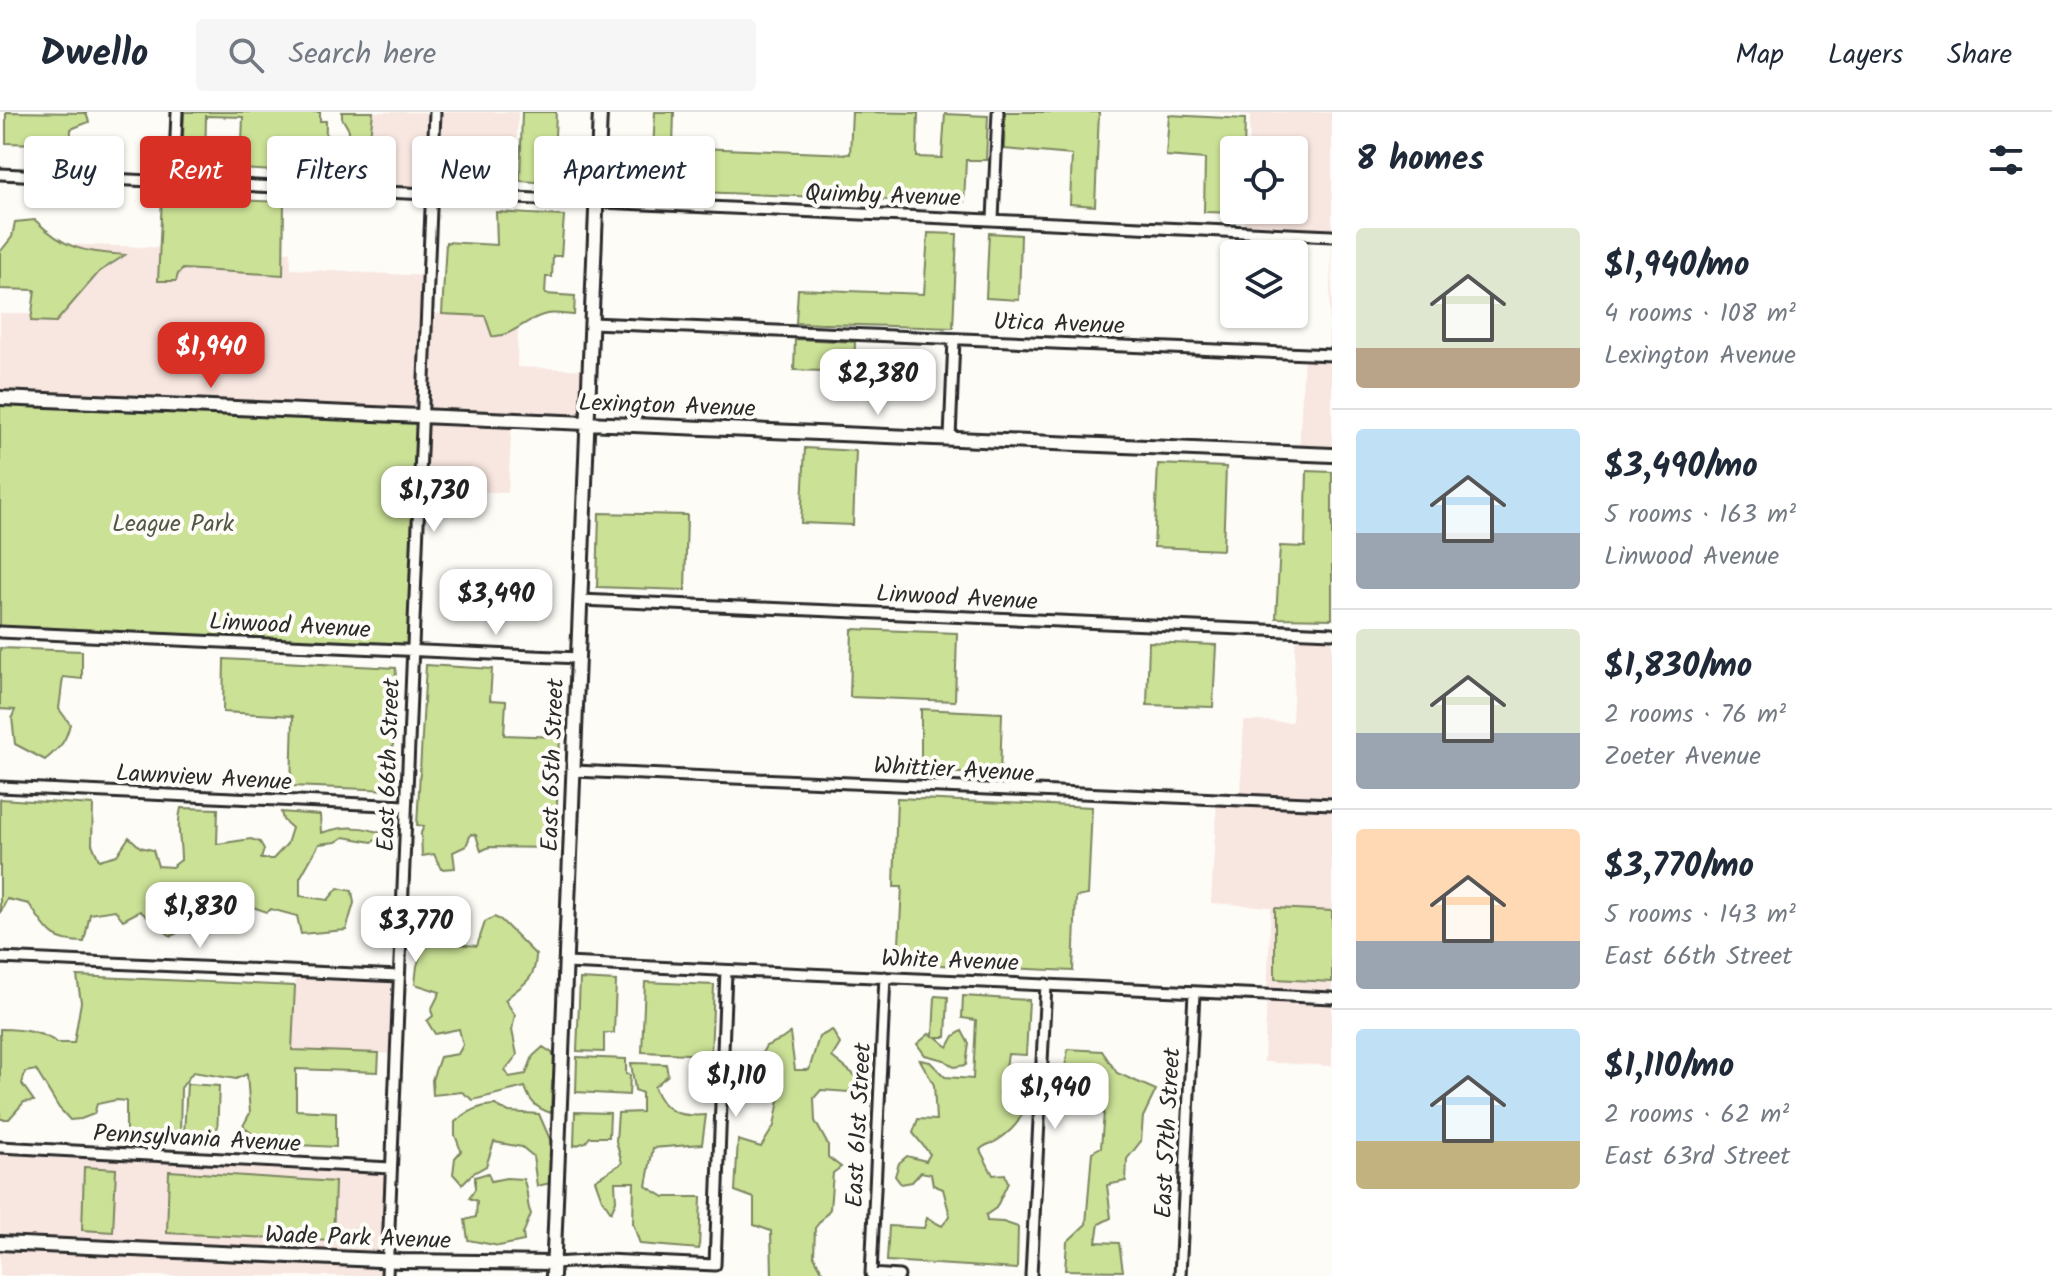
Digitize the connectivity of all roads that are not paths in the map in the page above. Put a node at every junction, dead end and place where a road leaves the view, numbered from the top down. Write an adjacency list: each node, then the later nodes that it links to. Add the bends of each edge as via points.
1 (177, 112): 5 (street)
2 (435, 112): 6 (street, East 66th Street)
3 (600, 112): 7 (street, East 65th Street)
4 (998, 112): 15 (street)
5 (176, 136)
6 (434, 136)
7 (599, 136)
8 (0, 174): 9 (street, Quimby Avenue)
9 (140, 180)
10 (251, 186): 11 (street, Quimby Avenue)
11 (412, 194)
12 (430, 208): 21 (street, East 66th Street)
13 (596, 208): 17 (street, East 65th Street)
14 (715, 208): 15 (street, Quimby Avenue)
15 (993, 219): 16 (street, Quimby Avenue)
16 (1332, 236)
17 (592, 323): 18 (street, Utica Avenue); 22 (street, East 65th Street)
18 (954, 339): 19 (street, Utica Avenue); 23 (street)
19 (1332, 355)
20 (0, 398): 21 (street, Lexington Avenue)
21 (422, 416): 22 (street, Lexington Avenue); 28 (street, East 66th Street)
22 (588, 423): 23 (street, Lexington Avenue); 25 (street, East 65th Street)
23 (950, 438): 24 (street, Lexington Avenue)
24 (1332, 455)
25 (581, 600): 27 (street, Linwood Avenue); 29 (street, East 65th Street)
26 (0, 632): 28 (street, Linwood Avenue)
27 (1332, 633)
28 (412, 651): 29 (street, Linwood Avenue); 33 (street, East 66th Street)
29 (579, 658): 30 (street, East 65th Street)
30 (574, 771): 32 (street, Whittier Avenue); 35 (street, East 65th Street)
31 (0, 787): 33 (street, Lawnview Avenue)
32 (1332, 804)
33 (406, 806): 37 (street, East 66th Street)
34 (0, 958): 37 (street)
35 (566, 963): 36 (street, White Avenue); 46 (street, East 65th Street)
36 (726, 971): 38 (street, White Avenue); 46 (street, Wade Park Avenue, via 715,1265 606,1260)
37 (399, 976): 43 (street, East 66th Street)
38 (885, 977): 39 (street, White Avenue); 47 (street, East 61st Street)
39 (1046, 984): 40 (street, White Avenue); 50 (street)
40 (1194, 993): 41 (street, White Avenue); 51 (street, East 57th Street)
41 (1332, 998)
42 (0, 1147): 43 (street, Pennsylvania Avenue)
43 (391, 1168): 45 (street, East 66th Street)
44 (0, 1243): 45 (street, Wade Park Avenue)
45 (388, 1260): 46 (street, Wade Park Avenue); 48 (street, East 66th Street)
46 (553, 1270)
47 (871, 1274): 49 (street)
48 (387, 1276)
49 (899, 1276)
50 (1031, 1276)
51 (1180, 1276)

